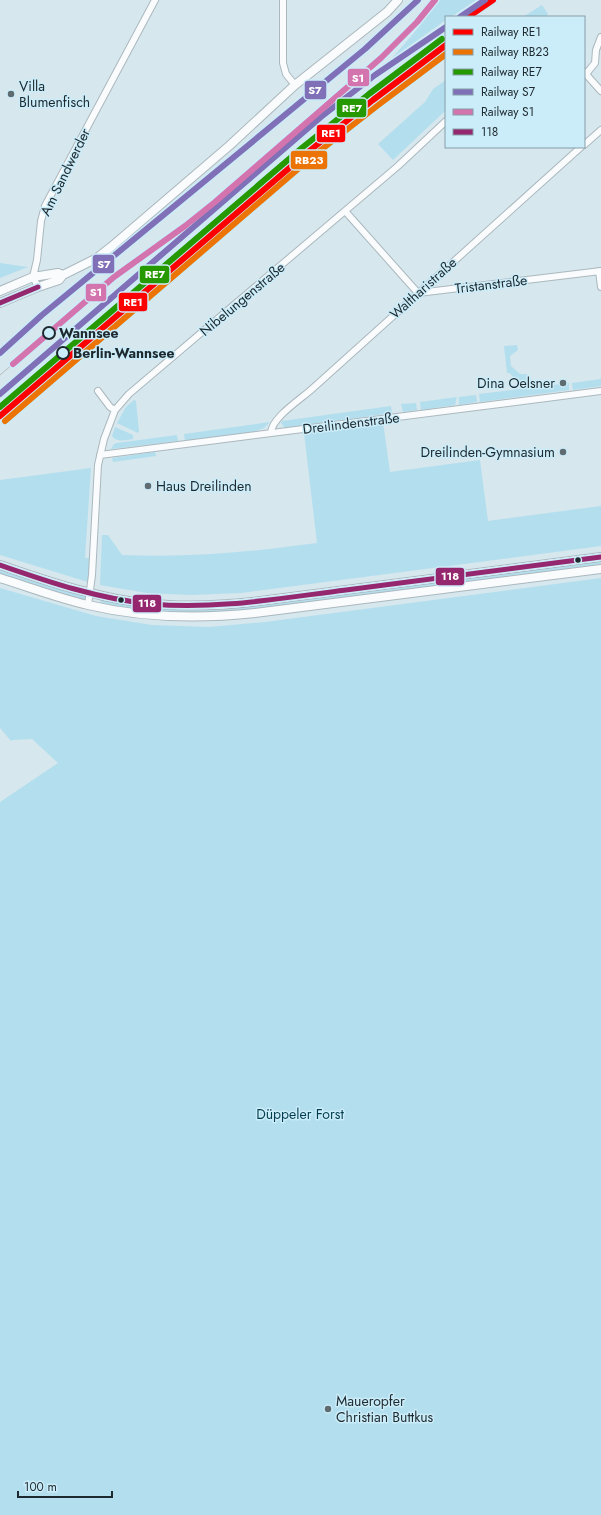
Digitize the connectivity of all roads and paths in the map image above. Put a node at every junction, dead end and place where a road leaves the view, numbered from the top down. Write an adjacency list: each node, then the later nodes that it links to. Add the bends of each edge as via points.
1 (155, 0): 15 (street, Am Sandwerder, via 45,206)
2 (283, 0): 6 (street, via 283,63 286,74)
3 (398, 0): 6 (main road, via 387,12)
4 (601, 37): 5 (street, via 596,50 595,64)
5 (585, 73): 7 (street)
6 (295, 85): 14 (main road, via 229,146 111,247 97,258)
7 (601, 91)
8 (445, 122): 12 (street, Nibelungenstraße)
9 (601, 130): 10 (street)
10 (585, 144)
11 (581, 148): 19 (street, Waltharistraße)
12 (345, 211): 19 (street); 23 (street, Nibelungenstraße, via 129,394)
13 (600, 271): 17 (street); 19 (street, Tristanstraße)
14 (63, 275): 15 (main road, via 58,273); 16 (main road, via 59,280)
15 (33, 277): 16 (street); 18 (main road)
16 (38, 287): 20 (main road)
17 (601, 287)
18 (0, 292)
19 (418, 293): 24 (street, Waltharistraße, via 279,417 271,428)
20 (0, 303)
21 (98, 391): 23 (street)
22 (601, 391): 24 (street, Dreilindenstraße)
23 (115, 410): 25 (street, Nibelungenstraße)
24 (271, 433): 25 (street, Dreilindenstraße)
25 (100, 455): 30 (street, Nibelungenstraße)
26 (601, 557): 30 (main road, via 235,604 155,604)
27 (0, 565): 30 (main road)
28 (601, 569): 31 (main road, via 236,615 181,617 123,612)
29 (0, 578): 31 (main road)
30 (91, 593): 31 (street, Nibelungenstraße)
31 (88, 605)

